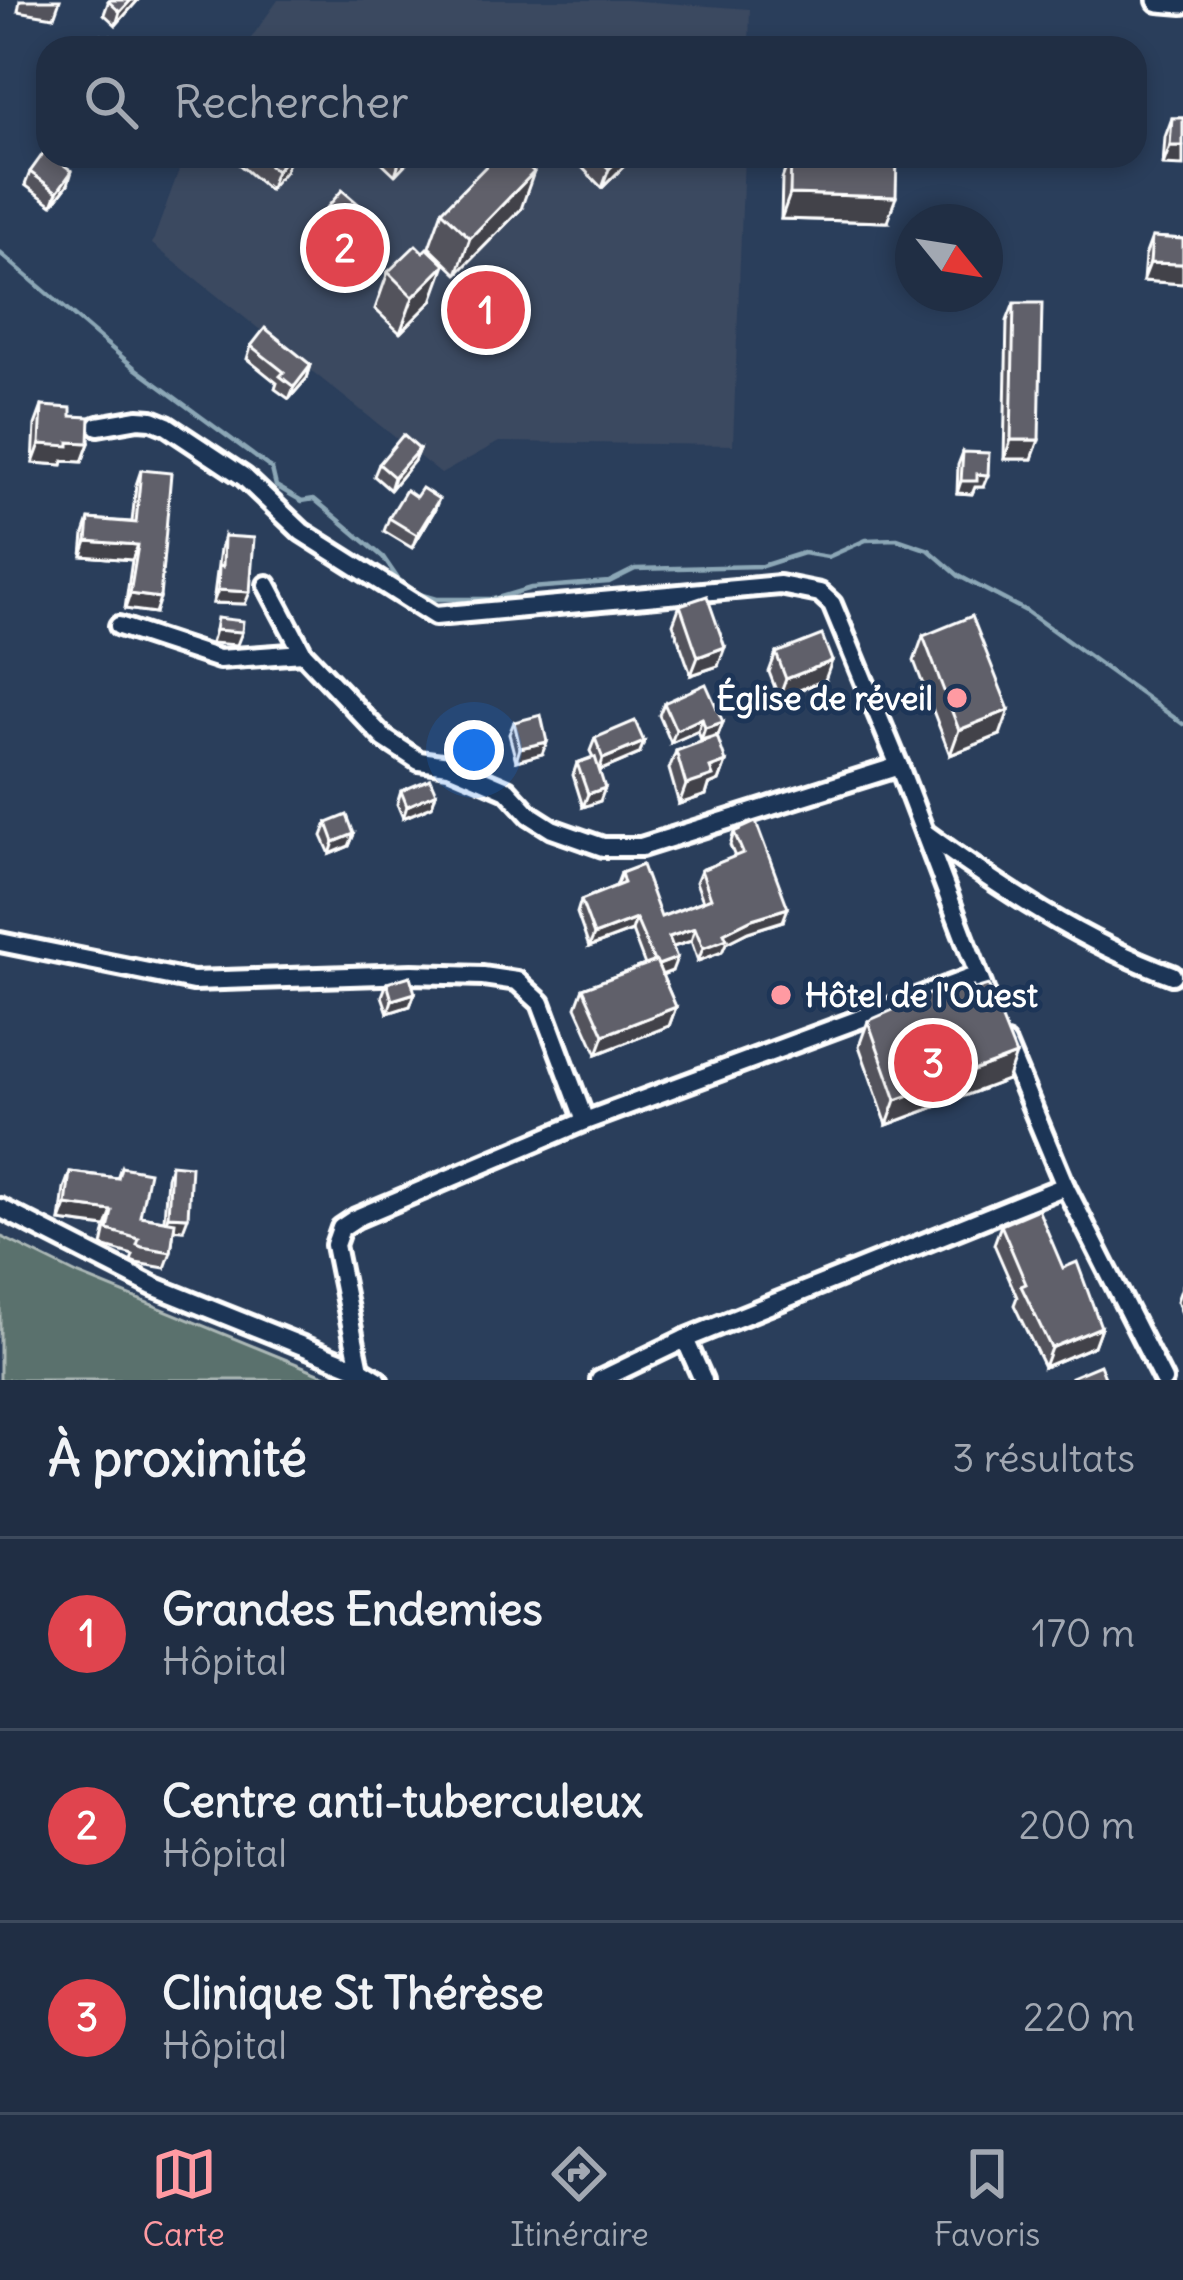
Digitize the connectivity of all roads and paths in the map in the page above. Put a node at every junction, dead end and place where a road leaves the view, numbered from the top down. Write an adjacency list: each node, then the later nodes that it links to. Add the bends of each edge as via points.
1 (1160, 0): 2 (main road)
2 (1183, 2)
3 (98, 427): 7 (street, via 152,419 167,427 244,477 302,532 435,616 780,585 820,593 832,604)
4 (267, 585): 6 (street)
5 (118, 626): 6 (street, via 219,659)
6 (303, 653): 7 (street, via 384,738 419,761 488,781 552,829 603,847 641,847)
7 (899, 766): 8 (street)
8 (924, 832): 10 (street, via 1097,943); 11 (street)
9 (0, 942): 12 (street, via 193,981 412,974 517,981 541,1004)
10 (1172, 975)
11 (978, 976): 12 (street); 13 (street)
12 (585, 1121): 16 (street, via 341,1228 335,1245)
13 (1065, 1186): 15 (street); 20 (street)
14 (0, 1208): 16 (street, via 153,1286)
15 (686, 1339): 18 (street); 19 (street)
16 (360, 1369): 17 (street)
17 (378, 1380)
18 (600, 1380)
19 (703, 1380)
20 (1163, 1380)

